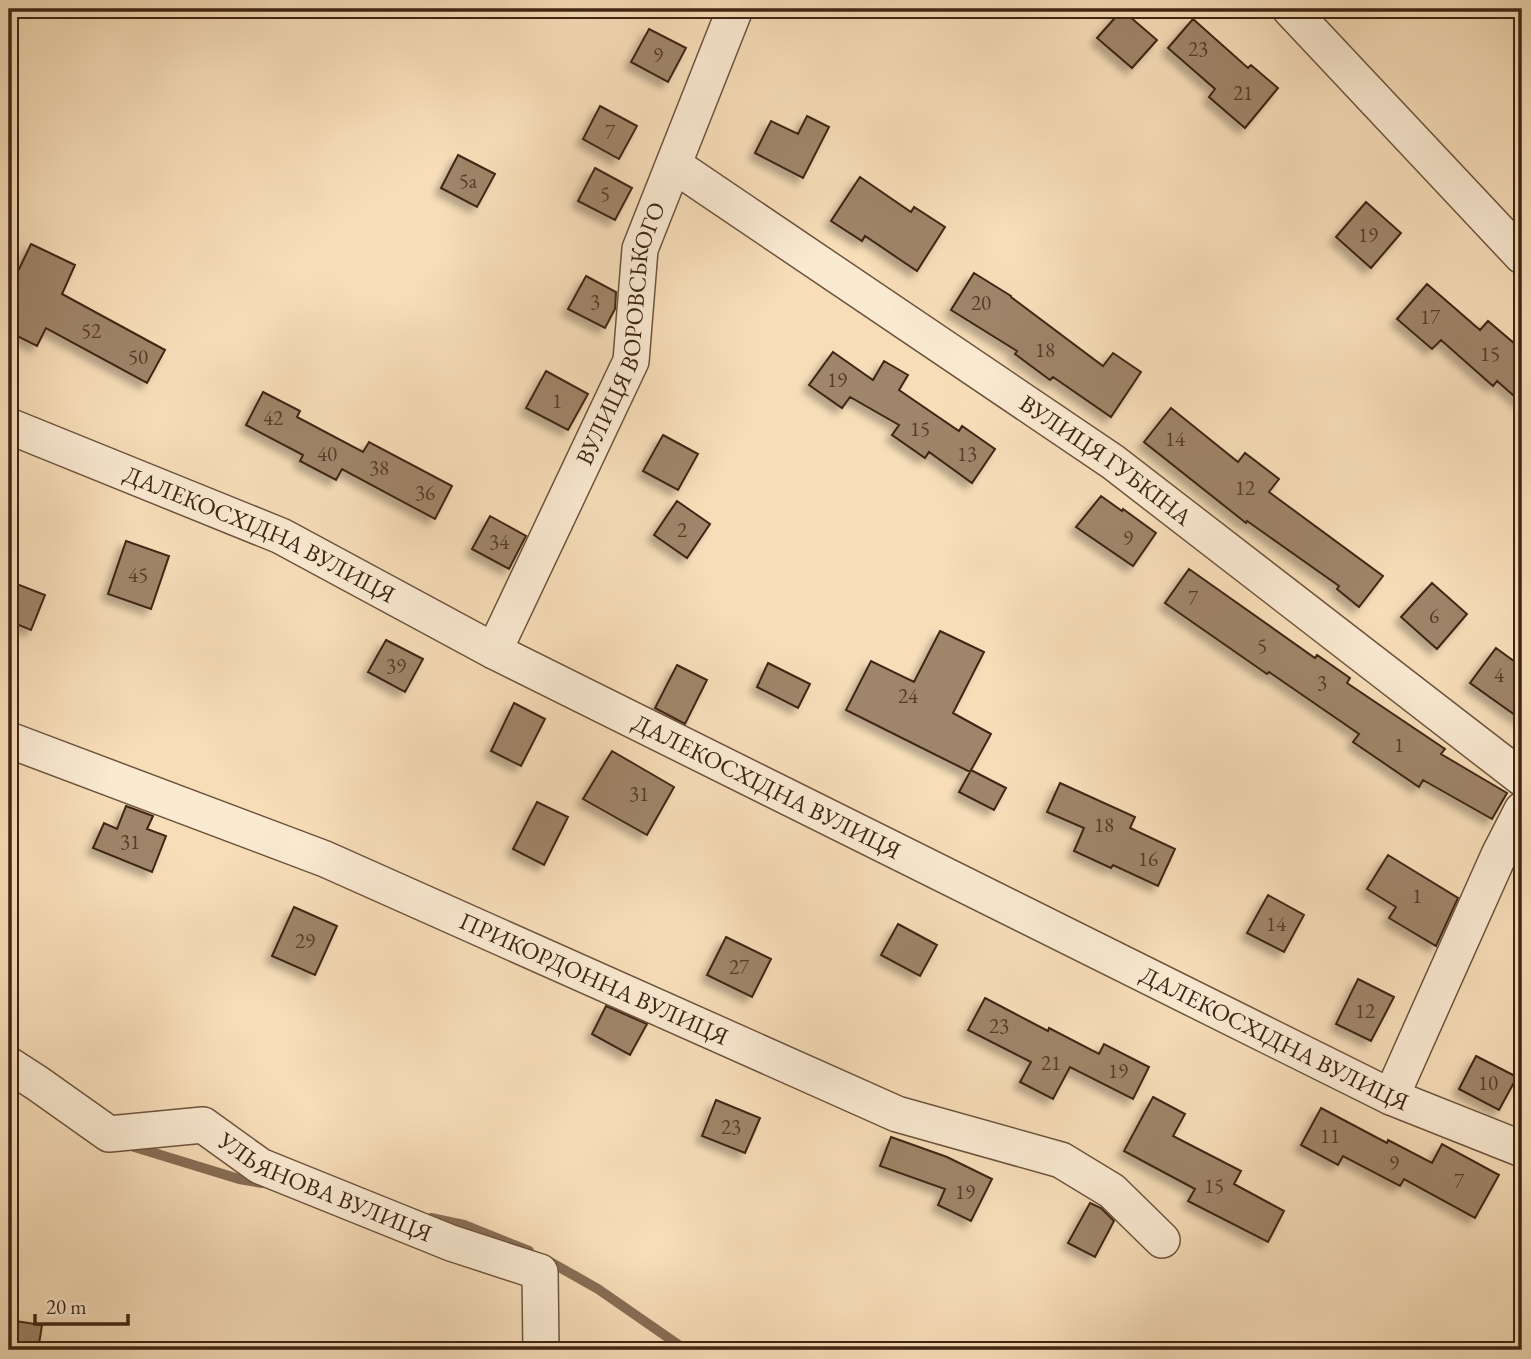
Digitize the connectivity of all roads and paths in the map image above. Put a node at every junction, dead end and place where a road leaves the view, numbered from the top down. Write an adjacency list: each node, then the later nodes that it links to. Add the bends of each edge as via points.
1 (735, 9): 3 (street, ВУЛИЦЯ ВОРОВСЬКОГО)
2 (1290, 9): 4 (street)
3 (674, 165): 6 (street, ВУЛИЦЯ ВОРОВСЬКОГО, via 640,249 631,361); 8 (street, ВУЛИЦЯ ГУБКІНА, via 1113,462)
4 (1522, 256)
5 (9, 426): 6 (street, ДАЛЕКОСХІДНА ВУЛИЦЯ, via 281,536)
6 (494, 651): 11 (street, ДАЛЕКОСХІДНА ВУЛИЦЯ)
7 (9, 740): 13 (street, ПРИКОРДОННА ВУЛИЦЯ, via 325,859 897,1114 1061,1160 1112,1191)
8 (1522, 778)
9 (1522, 810): 11 (street)
10 (9, 1065): 14 (street, УЛЬЯНОВА ВУЛИЦЯ, via 109,1134 203,1125 260,1166 451,1243 540,1272)
11 (1391, 1097): 12 (street, ДАЛЕКОСХІДНА ВУЛИЦЯ)
12 (1522, 1149)
13 (1162, 1240)
14 (541, 1350)

